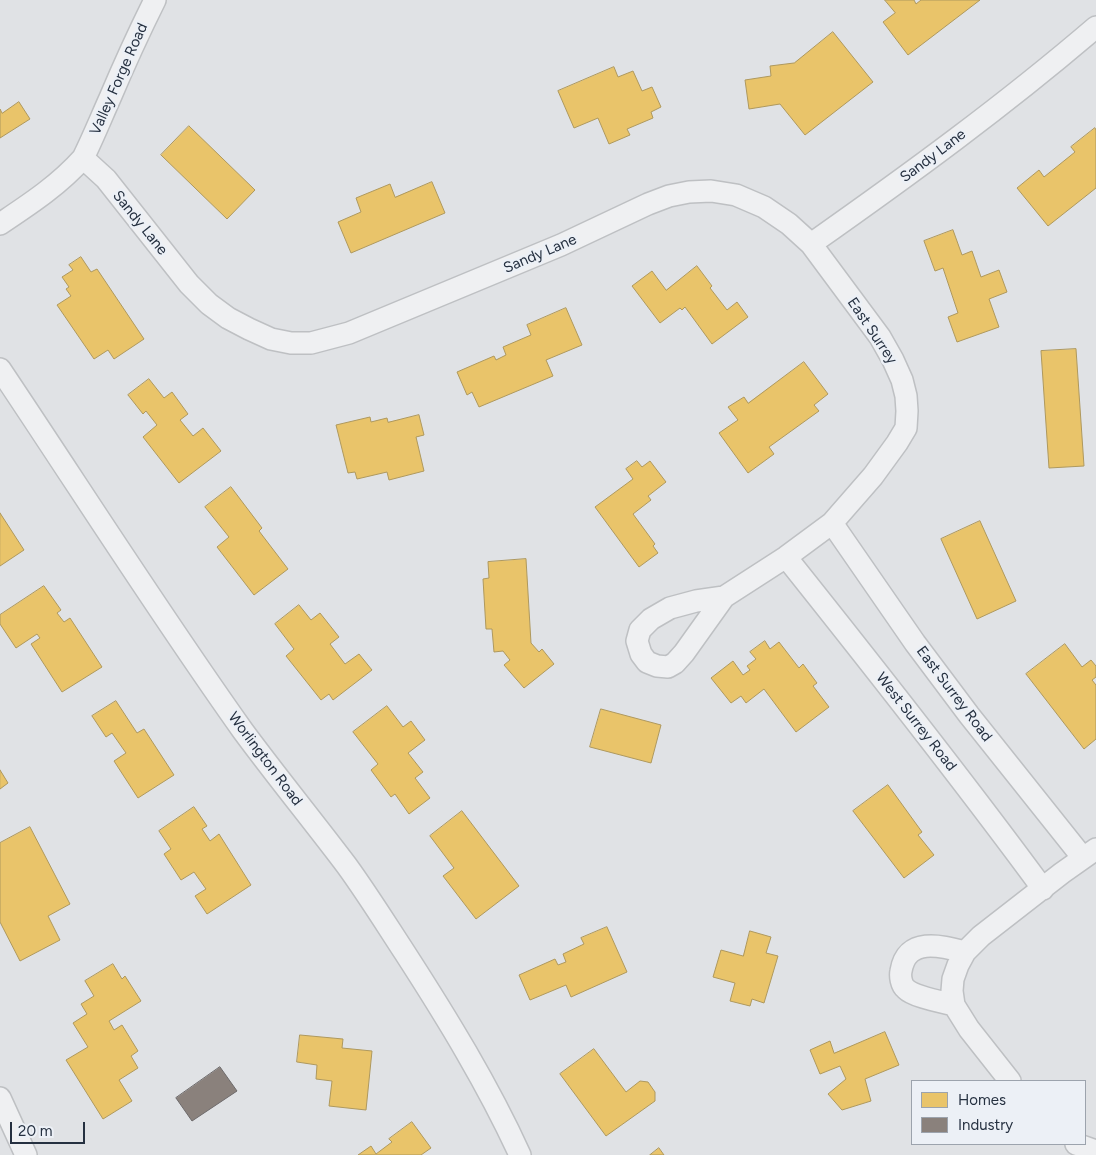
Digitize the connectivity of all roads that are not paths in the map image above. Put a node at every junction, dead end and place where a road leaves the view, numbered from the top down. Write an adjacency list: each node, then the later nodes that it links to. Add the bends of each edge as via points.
1 (154, 0): 3 (street, Valley Forge Road)
2 (1096, 27): 5 (street, Sandy Lane, via 997,109)
3 (83, 158): 4 (street, via 50,190); 5 (street, Sandy Lane, via 106,179 209,304 249,329 290,343 311,344 349,333 561,245 648,204 689,192 736,195 764,207)
4 (0, 224)
5 (811, 244): 7 (street, East Surrey, via 880,337 902,380 906,396 906,428 898,443)
6 (0, 369): 19 (street, Worlington Road, via 196,665 370,899 460,1041)
7 (832, 523): 8 (street); 10 (street, East Surrey Road, via 969,715)
8 (786, 557): 9 (street); 11 (street, West Surrey Road)
9 (724, 597)
10 (1090, 854): 11 (street, East Surrey Road)
11 (1043, 889): 12 (street)
12 (965, 952): 13 (street, via 954,979); 13 (street, via 926,945 913,950 904,960 900,973 905,989)
13 (954, 1005): 14 (street)
14 (1009, 1080)
15 (0, 1098): 18 (street)
16 (1079, 1145): 17 (street)
17 (1096, 1151)
18 (26, 1155)
19 (520, 1155)

